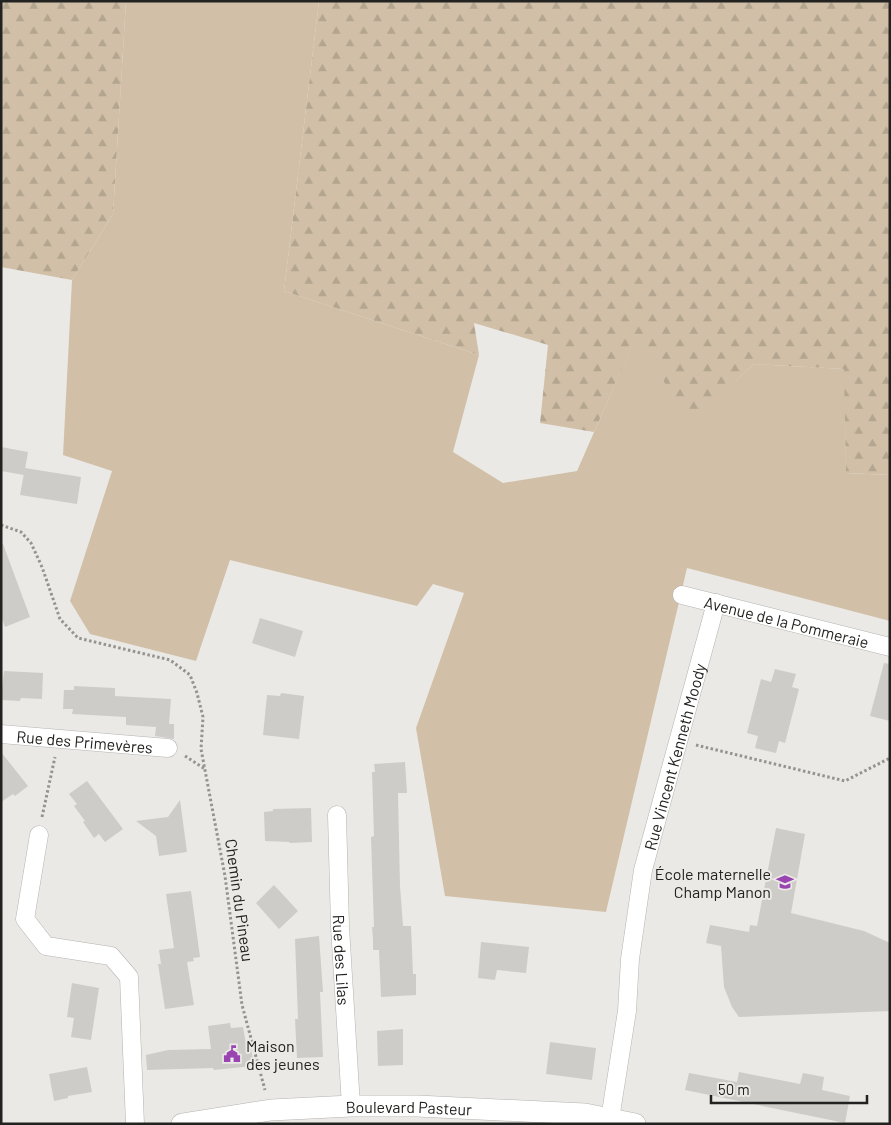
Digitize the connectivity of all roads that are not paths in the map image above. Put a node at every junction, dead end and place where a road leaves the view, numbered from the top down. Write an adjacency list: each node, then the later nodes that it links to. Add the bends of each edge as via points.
1 (682, 595): 2 (street, Avenue de la Pommeraie)
2 (716, 603): 3 (street, Avenue de la Pommeraie); 10 (street, Rue Vincent Kenneth Moody, via 643,870 630,959 627,1011)
3 (890, 647)
4 (1, 734): 5 (street, Rue des Primevères)
5 (168, 748)
6 (337, 814): 8 (street, Rue des Lilas)
7 (39, 835): 11 (street, via 24,919 46,946 111,956 129,977)
8 (351, 1106): 9 (street, Boulevard Pasteur, via 417,1106); 12 (street, Boulevard Pasteur, via 271,1110)
9 (474, 1116): 10 (street, Boulevard Pasteur, via 585,1114)
10 (610, 1119): 13 (street, Boulevard Pasteur)
11 (135, 1124)
12 (182, 1124)
13 (635, 1124)

